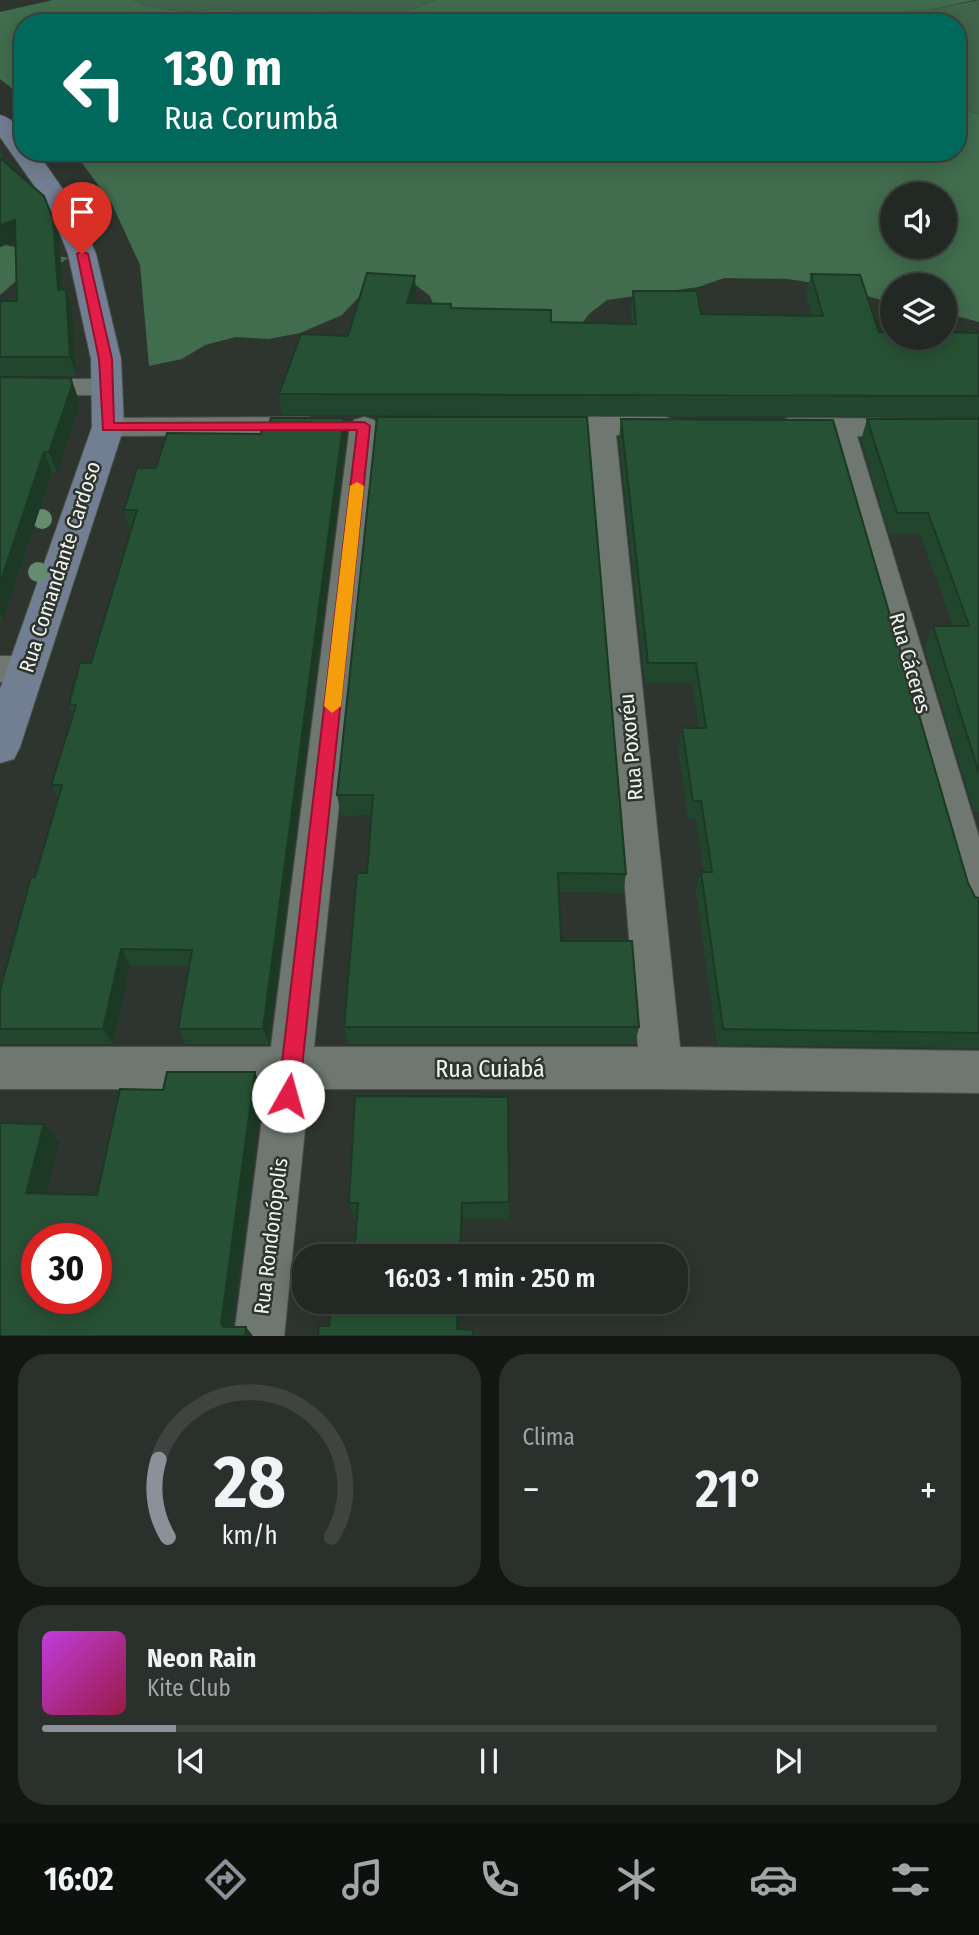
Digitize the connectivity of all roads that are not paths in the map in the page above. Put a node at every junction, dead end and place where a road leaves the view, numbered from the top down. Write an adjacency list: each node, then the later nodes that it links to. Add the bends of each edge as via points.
1 (0, 122): 2 (street, Rua Comandante Cardoso)
2 (14, 139)
3 (31, 161): 5 (street, Rua Comandante Cardoso, via 63,208 82,254 106,359)
4 (0, 387): 5 (street)
5 (106, 387): 9 (street, Rua Comandante Cardoso)
6 (517, 426): 7 (street)
7 (601, 426): 8 (street); 17 (street, Rua Poxoréu)
8 (694, 426)
9 (108, 427): 13 (street, Rua Comandante Cardoso); 18 (street, Rua Rondonópolis, via 378,426)
10 (761, 427): 11 (street)
11 (840, 427): 12 (street); 15 (street, Rua Cáceres)
12 (979, 428)
13 (13, 669): 14 (street, Rua Comandante Cardoso)
14 (0, 747)
15 (979, 900)
16 (0, 1068): 18 (street, Rua Cuiabá)
17 (662, 1068): 18 (street, Rua Cuiabá); 19 (street, Rua Cuiabá)
18 (292, 1069): 20 (street, Rua Rondonópolis)
19 (979, 1072)
20 (259, 1336)

